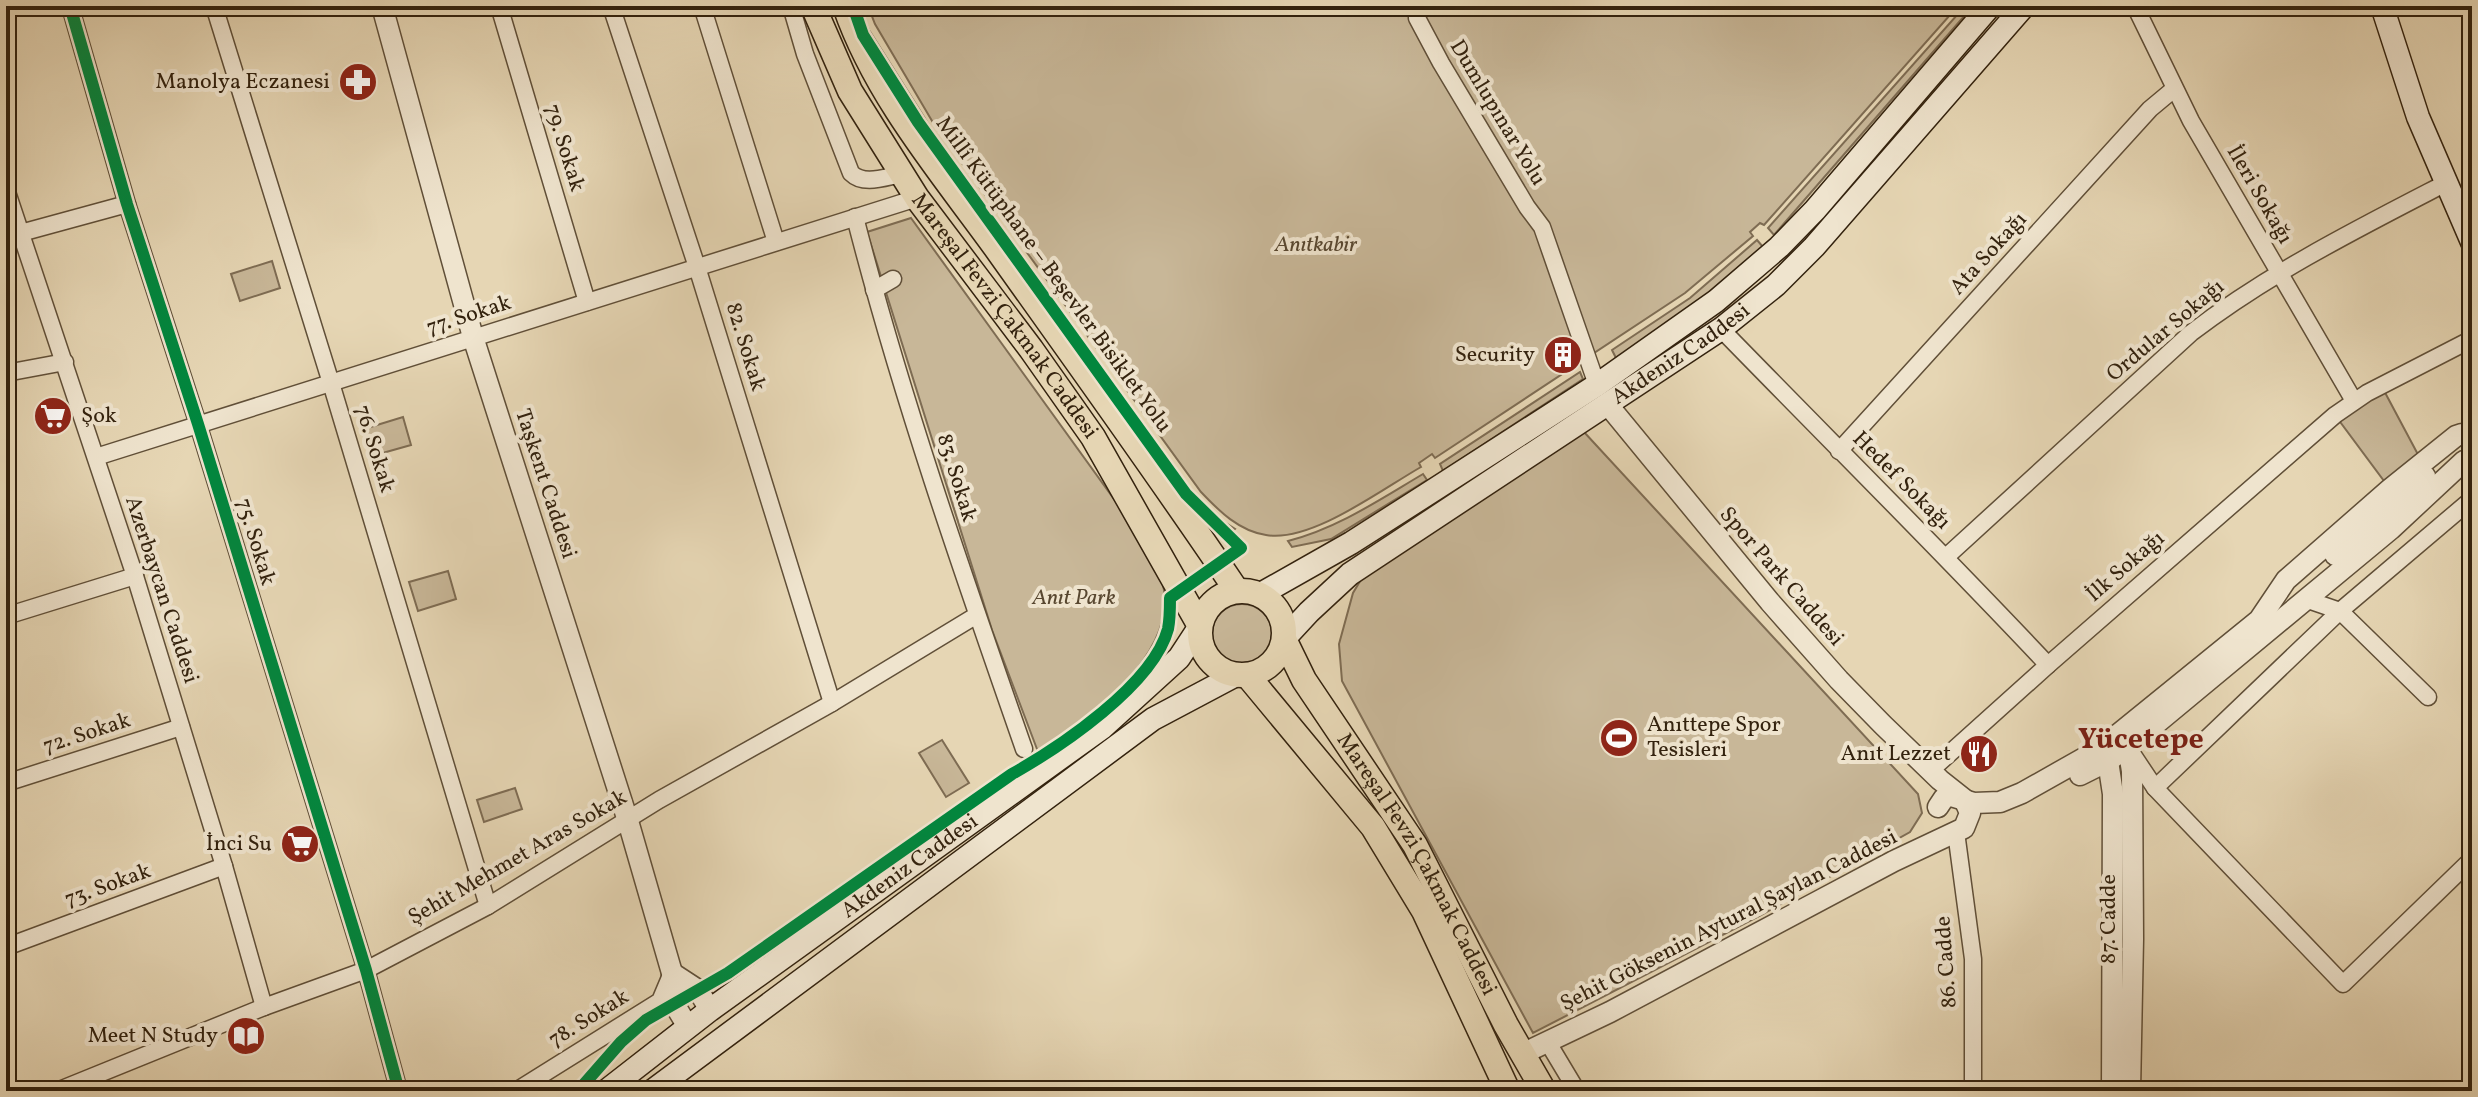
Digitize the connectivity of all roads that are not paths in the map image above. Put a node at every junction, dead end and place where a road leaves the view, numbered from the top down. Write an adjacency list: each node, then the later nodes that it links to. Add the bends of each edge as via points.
1 (70, 6): 20 (street, 75. Sokak)
2 (214, 6): 35 (street, 76. Sokak)
3 (382, 6): 31 (street, Taşkent Caddesi)
4 (499, 6): 29 (street, 79. Sokak)
5 (611, 6): 25 (street, 82. Sokak)
6 (702, 6): 23 (street)
7 (791, 6): 16 (street, via 851,173 868,181)
8 (813, 6): 16 (main road, Mareşal Fevzi Çakmak Caddesi, via 850,91)
9 (845, 6): 47 (main road, Mareşal Fevzi Çakmak Caddesi, via 894,106)
10 (1990, 6): 36 (main road, Akdeniz Caddesi, via 1779,247 1716,301)
11 (2024, 6): 30 (main road, Akdeniz Caddesi, via 1814,247)
12 (2135, 6): 15 (street, İleri Sokağı)
13 (2382, 6): 17 (main road)
14 (1417, 18): 36 (street, Dumlupınar Yolu, via 1542,227)
15 (2174, 89): 26 (street, İleri Sokağı); 41 (street, Ata Sokağı, via 2150,109)
16 (902, 174): 19 (main road, Mareşal Fevzi Çakmak Caddesi)
17 (2446, 183): 24 (main road); 26 (street, Ordular Sokağı)
18 (6, 189): 22 (street, Azerbaycan Caddesi)
19 (917, 198): 21 (street, 77. Sokak); 53 (main road, Mareşal Fevzi Çakmak Caddesi, via 1093,437)
20 (127, 204): 22 (street); 39 (street, 75. Sokak)
21 (855, 217): 23 (street, 77. Sokak); 28 (street, 83. Sokak)
22 (13, 236): 33 (street, Azerbaycan Caddesi)
23 (776, 242): 25 (street, 77. Sokak)
24 (2472, 242)
25 (697, 267): 29 (street, 77. Sokak); 58 (street, 82. Sokak)
26 (2278, 274): 37 (street, İleri Sokağı); 45 (street, Ordular Sokağı, via 2191,333)
27 (893, 279): 28 (street)
28 (874, 290): 50 (street, 83. Sokak)
29 (587, 302): 31 (street, 77. Sokak)
30 (1721, 329): 38 (main road, Akdeniz Caddesi); 41 (street, Hedef Sokağı)
31 (473, 337): 35 (street, 77. Sokak); 68 (street, Taşkent Caddesi)
32 (2472, 339): 37 (street, İlk Sokağı)
33 (65, 362): 34 (street); 42 (street, Azerbaycan Caddesi)
34 (6, 373)
35 (331, 383): 39 (street, 77. Sokak); 73 (street, 76. Sokak)
36 (1597, 385): 38 (main road); 47 (main road, Akdeniz Caddesi, via 1351,543)
37 (2354, 401): 55 (street, İlk Sokağı)
38 (1608, 405): 54 (main road, Akdeniz Caddesi, via 1350,574); 63 (street, Spor Park Caddesi, via 1755,586)
39 (198, 424): 42 (street, 77. Sokak); 75 (street, 75. Sokak)
40 (2472, 437): 52 (street, Şehit Göksenin Aytural Şaylan Caddesi, via 2456,436 2390,489 2286,580)
41 (1839, 451): 45 (street, Hedef Sokağı)
42 (96, 457): 46 (street, Azerbaycan Caddesi)
43 (2463, 460): 48 (street, Şehit Göksenin Aytural Şaylan Caddesi, via 2338,582); 52 (street, via 2381,516)
44 (2472, 499): 49 (street)
45 (1946, 557): 55 (street, Hedef Sokağı)
46 (135, 576): 51 (street); 59 (street, Azerbaycan Caddesi)
47 (1248, 593): 53 (main road, via 1217,599); 54 (main road, via 1276,608)
48 (2305, 599): 49 (street); 60 (street, Şehit Göksenin Aytural Şaylan Caddesi)
49 (2340, 611): 57 (street); 65 (street)
50 (977, 615): 58 (street, Şehit Mehmet Aras Sokak); 61 (street, 83. Sokak)
51 (6, 616)
52 (2259, 620): 60 (street, Şehit Göksenin Aytural Şaylan Caddesi, via 2172,688)
53 (1200, 626): 56 (main road, via 1208,658 1225,672); 78 (main road, Akdeniz Caddesi, via 1179,658 1102,728)
54 (1284, 639): 56 (main road, via 1275,659 1258,672); 83 (main road, Mareşal Fevzi Çakmak Caddesi, via 1304,680 1415,845)
55 (2048, 665): 63 (street, İlk Sokağı)
56 (1242, 675): 80 (main road, Akdeniz Caddesi, via 1153,719); 84 (main road, Mareşal Fevzi Çakmak Caddesi, via 1373,827 1424,911)
57 (2428, 697)
58 (832, 703): 68 (street, Şehit Mehmet Aras Sokak)
59 (181, 727): 64 (street, 72. Sokak); 72 (street, Azerbaycan Caddesi)
60 (2123, 741): 62 (street, Şehit Göksenin Aytural Şaylan Caddesi); 65 (street); 95 (street, 87. Cadde, via 2132,771)
61 (1024, 749)
62 (2104, 755): 66 (street, Şehit Göksenin Aytural Şaylan Caddesi, via 2000,802); 69 (street, Şehit Göksenin Aytural Şaylan Caddesi, via 2017,806); 94 (street, 87. Cadde, via 2113,794)
63 (1930, 771): 66 (street, Spor Park Caddesi); 67 (street)
64 (6, 783)
65 (2155, 788): 71 (street, via 2343,984)
66 (1964, 799): 67 (street, via 1947,797); 69 (street, via 1970,813)
67 (1938, 814): 69 (street, via 1944,829); 70 (street, via 1930,837)
68 (628, 821): 73 (street, Şehit Mehmet Aras Sokak); 76 (street, Taşkent Caddesi)
69 (1960, 830): 70 (street, Şehit Göksenin Aytural Şaylan Caddesi); 93 (street, 86. Cadde, via 1973,959)
70 (1913, 852): 81 (street, Şehit Göksenin Aytural Şaylan Caddesi)
71 (2472, 859)
72 (224, 866): 74 (street, 73. Sokak); 77 (street, Azerbaycan Caddesi)
73 (488, 906): 75 (street, Şehit Mehmet Aras Sokak)
74 (6, 947)
75 (366, 970): 77 (street, Şehit Mehmet Aras Sokak); 86 (street, 75. Sokak)
76 (672, 973): 78 (street, via 698,990); 79 (street, Taşkent Caddesi, via 673,1002); 87 (street, 78. Sokak, via 660,1001)
77 (264, 1007): 85 (street, Şehit Mehmet Aras Sokak)
78 (710, 1010): 79 (main road, Akdeniz Caddesi); 80 (main road)
79 (688, 1027): 82 (main road); 88 (main road, Akdeniz Caddesi)
80 (727, 1035): 82 (main road, Akdeniz Caddesi)
81 (1547, 1041): 83 (street, Şehit Göksenin Aytural Şaylan Caddesi); 92 (street)
82 (705, 1051): 89 (main road, Akdeniz Caddesi)
83 (1524, 1053): 84 (main road); 91 (main road, Mareşal Fevzi Çakmak Caddesi)
84 (1495, 1066): 90 (main road, Mareşal Fevzi Çakmak Caddesi)
85 (57, 1091)
86 (399, 1091)
87 (516, 1091)
88 (606, 1091)
89 (652, 1091)
90 (1508, 1091)
91 (1544, 1091)
92 (1577, 1091)
93 (1973, 1091)
94 (2112, 1091)
95 (2130, 1091)

